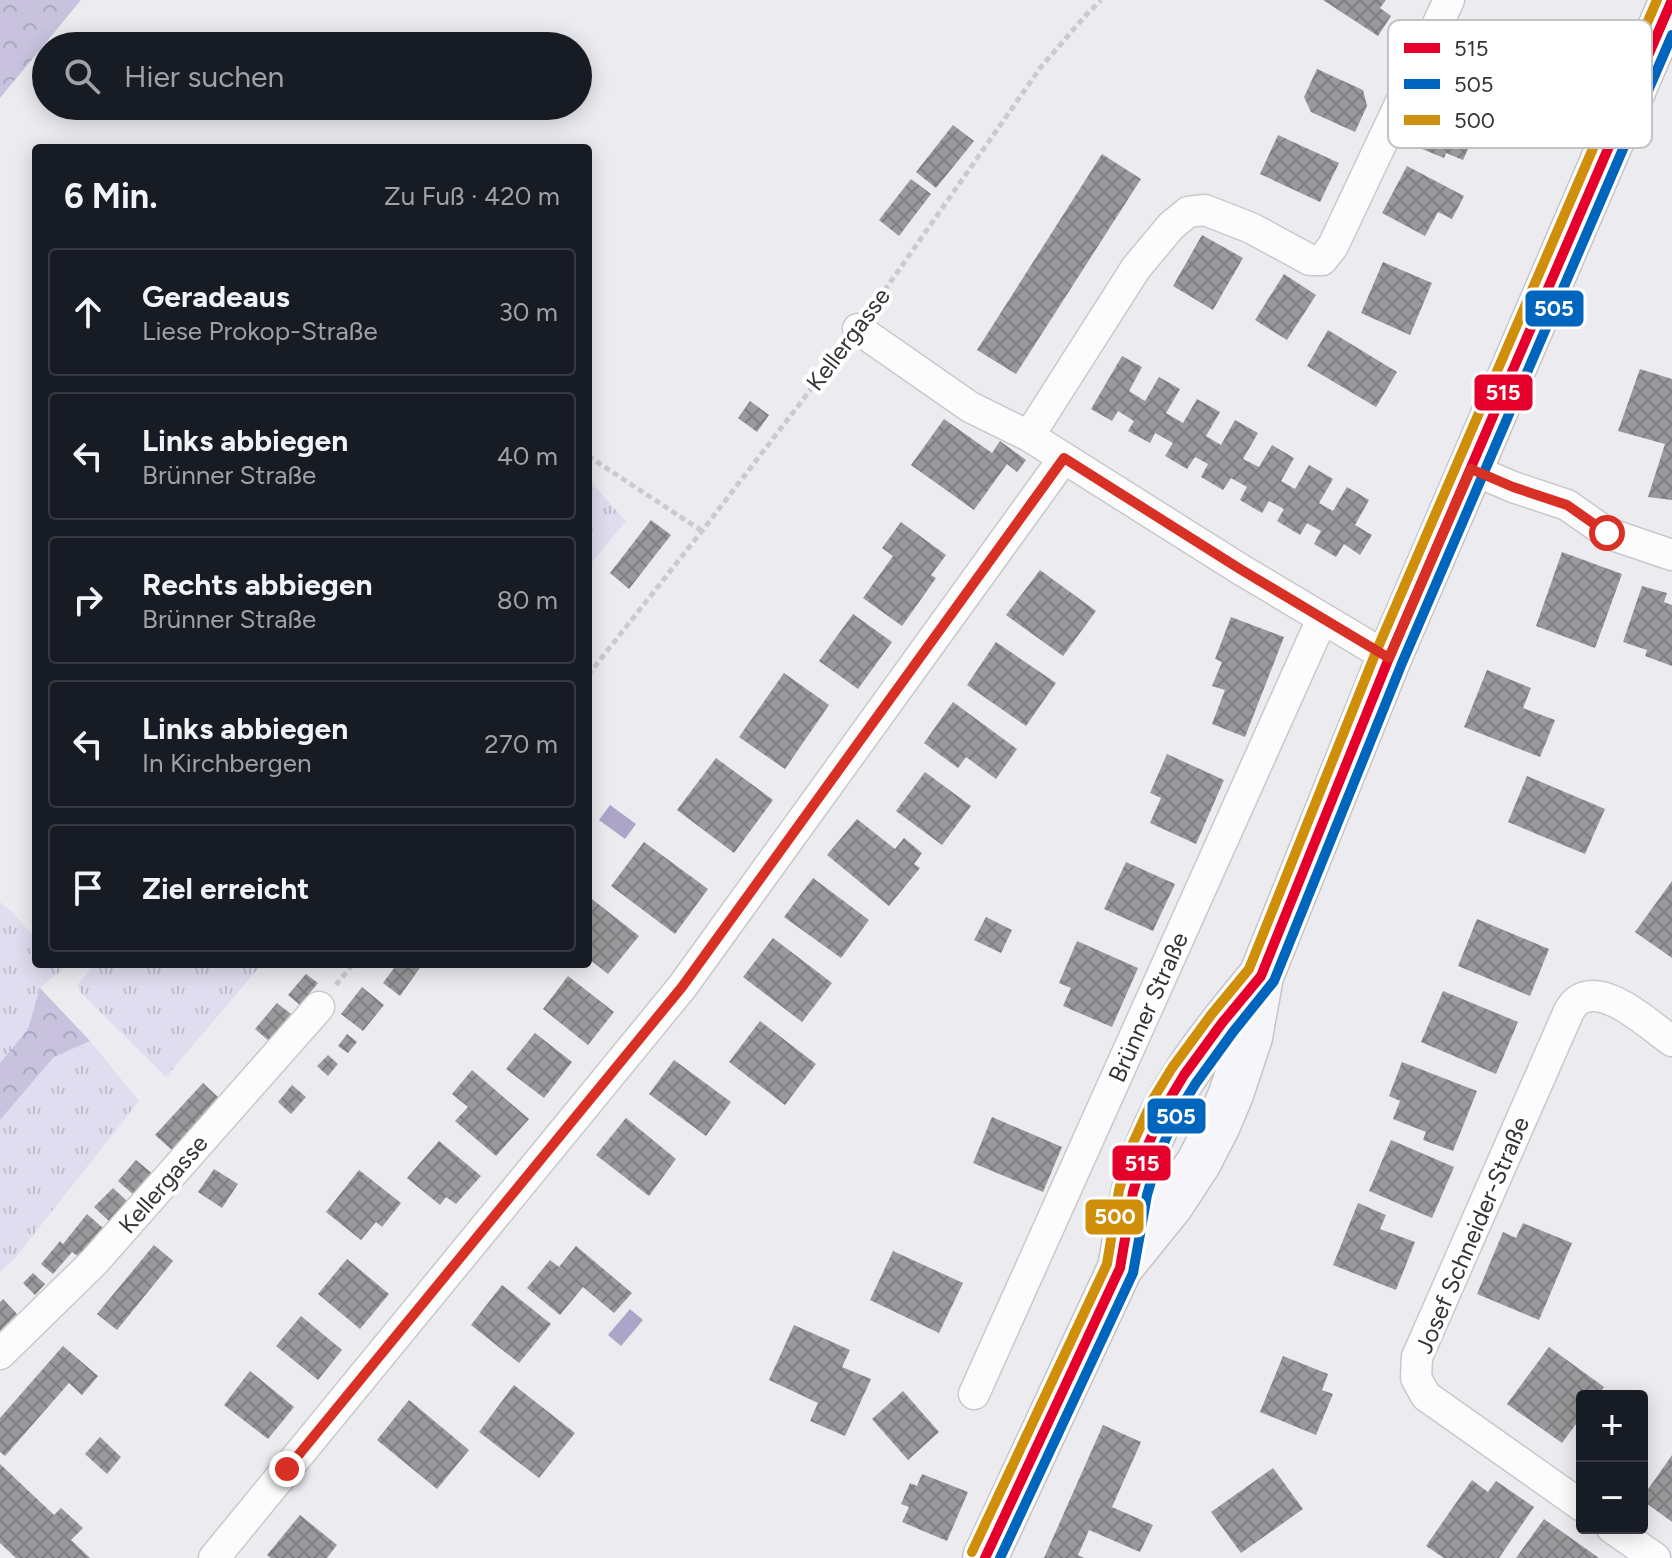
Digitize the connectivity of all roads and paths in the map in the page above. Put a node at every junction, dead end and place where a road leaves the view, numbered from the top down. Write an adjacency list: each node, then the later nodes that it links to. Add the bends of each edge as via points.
1 (1101, 0): 8 (path, Kellergasse, via 1041,67)
2 (1449, 0): 4 (street)
3 (1672, 0): 5 (main road)
4 (1440, 20)
5 (1652, 46)
6 (1388, 129): 9 (street, via 1322,260 1310,260 1205,210 1188,212 1171,226 1136,268)
7 (1608, 148): 12 (main road)
8 (858, 329): 9 (street, via 970,407); 13 (path, Kellergasse)
9 (1029, 436): 10 (street)
10 (1064, 458): 15 (street); 24 (street, via 682,987)
11 (592, 459): 13 (path)
12 (1471, 469): 14 (street, via 1567,505 1607,533); 16 (main road)
13 (702, 531): 17 (path, Kellergasse)
14 (1672, 555)
15 (1322, 619): 16 (street); 21 (street, Brünner Straße)
16 (1389, 658): 25 (main road, via 1261,976 1250,1037 1218,1125 1171,1205 1120,1268)
17 (592, 670)
18 (319, 1007): 20 (street, Kellergasse, via 94,1262)
19 (1672, 1041): 22 (street, Josef Schneider-Straße, via 1607,997 1577,1001 1417,1357 1416,1378 1426,1396)
20 (0, 1354)
21 (974, 1394)
22 (1576, 1502)
23 (1621, 1534): 26 (street)
24 (214, 1558)
25 (985, 1558)
26 (1655, 1558)

